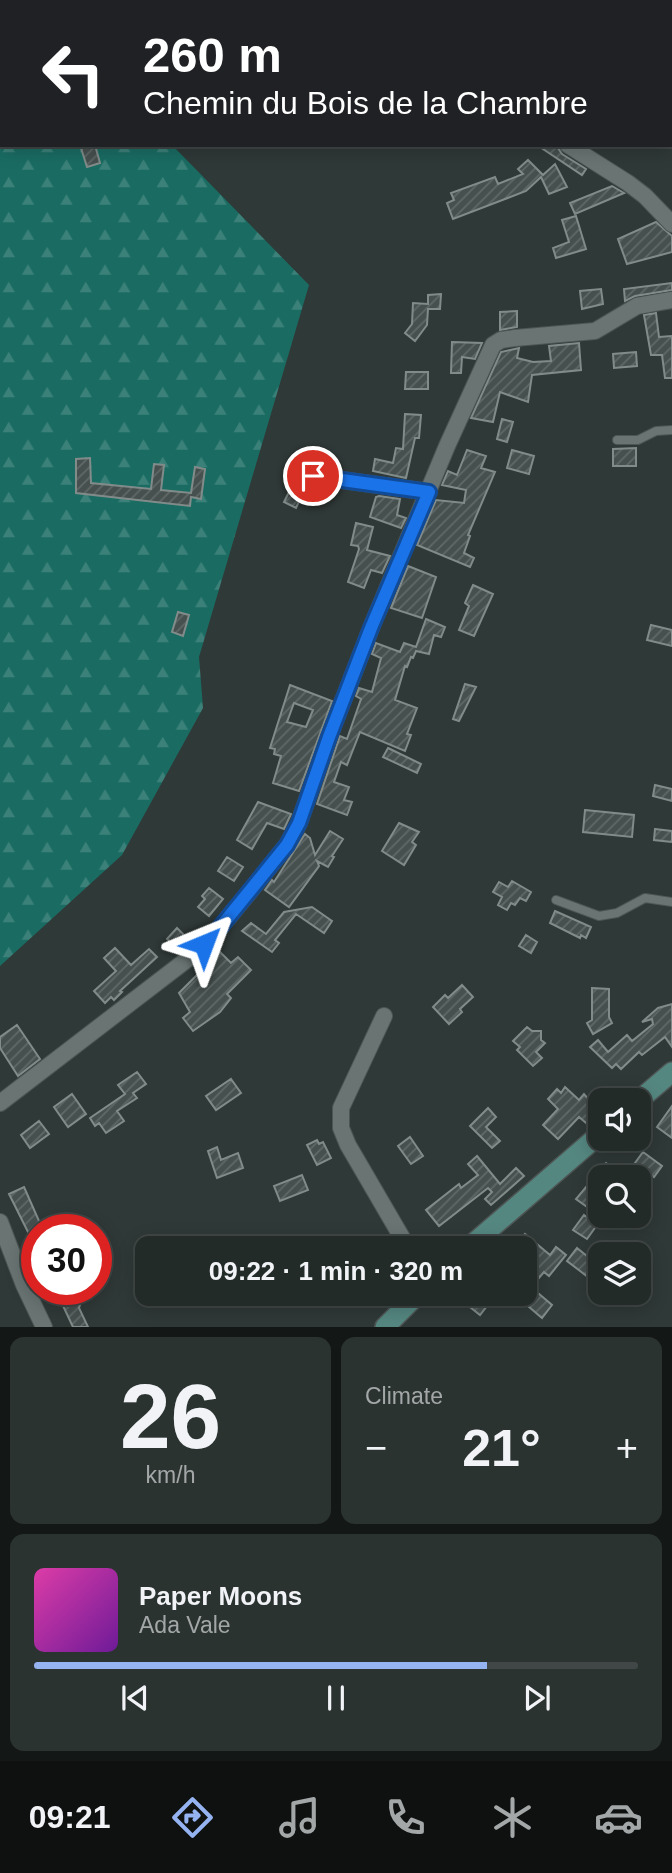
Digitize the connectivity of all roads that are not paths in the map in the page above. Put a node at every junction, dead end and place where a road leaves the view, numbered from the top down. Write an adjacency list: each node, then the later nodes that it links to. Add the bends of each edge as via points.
1 (571, 147): 2 (street, via 628,183)
2 (672, 224)
3 (672, 300): 7 (street, via 637,306 595,331 515,338 493,345)
4 (672, 430): 5 (lane, via 656,431 638,440)
5 (617, 440)
6 (313, 476): 7 (street)
7 (429, 492): 13 (street, via 287,845 218,930 189,958)
8 (556, 900): 9 (lane, via 599,916 645,898)
9 (672, 902)
10 (384, 1016): 16 (street, via 341,1108 341,1128)
11 (672, 1072): 12 (main road)
12 (651, 1090)
13 (0, 1103)
14 (588, 1143): 17 (main road)
15 (0, 1222): 19 (street)
16 (401, 1236)
17 (482, 1236)
18 (406, 1306): 20 (main road)
19 (44, 1327)
20 (385, 1327)

